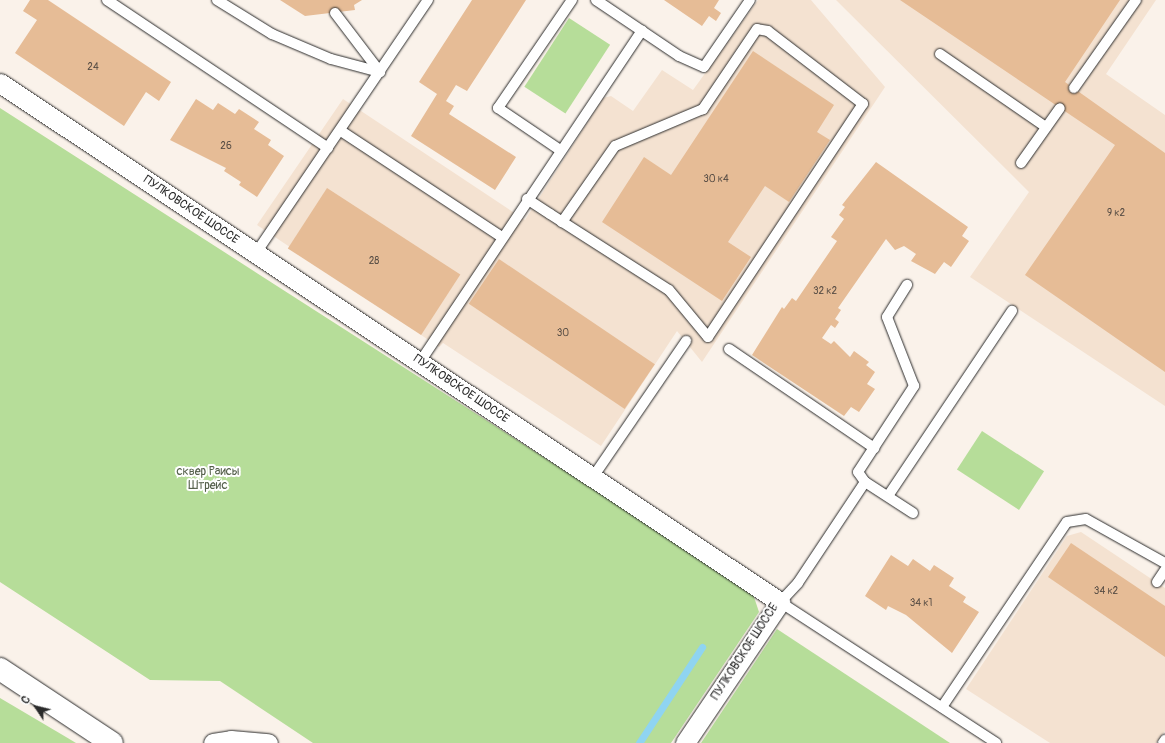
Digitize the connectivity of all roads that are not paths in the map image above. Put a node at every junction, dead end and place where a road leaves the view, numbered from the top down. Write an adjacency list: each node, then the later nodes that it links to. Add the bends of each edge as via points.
1 (107, 0): 17 (lane)
2 (218, 0): 11 (lane, via 272,34 331,59)
3 (428, 0): 11 (lane)
4 (572, 0): 18 (lane, via 498,108)
5 (596, 0): 9 (lane)
6 (750, 0): 9 (lane, via 704,67 679,56)
7 (1136, 0): 13 (lane)
8 (335, 13): 11 (lane)
9 (642, 31): 18 (lane)
10 (940, 54): 15 (lane)
11 (380, 72): 16 (lane)
12 (0, 83): 23 (street, ПУЛКОВСКОЕ ШОССЕ)
13 (1074, 88)
14 (1060, 108): 15 (lane)
15 (1046, 127): 19 (lane)
16 (341, 131): 17 (lane); 22 (lane)
17 (328, 148): 23 (lane)
18 (560, 150): 20 (lane)
19 (1021, 163)
20 (527, 200): 21 (lane); 22 (lane)
21 (562, 222): 21 (lane, via 615,146 703,110 757,29 768,30 862,104 708,337 669,290)
22 (502, 237): 28 (lane)
23 (256, 253): 28 (street, ПУЛКОВСКОЕ ШОССЕ)
24 (907, 285): 29 (lane, via 888,317 914,386)
25 (1012, 311): 32 (lane)
26 (686, 341): 30 (lane)
27 (728, 349): 29 (lane)
28 (420, 362): 30 (street, ПУЛКОВСКОЕ ШОССЕ)
29 (874, 448): 31 (lane, via 858,472)
30 (593, 477): 37 (street, ПУЛКОВСКОЕ ШОССЕ)
31 (865, 482): 32 (lane); 37 (lane, via 798,583)
32 (888, 496): 33 (lane)
33 (913, 513)
34 (1165, 563): 39 (lane, via 1086,519 1067,522)
35 (1165, 570): 36 (lane)
36 (1157, 582)
37 (780, 602): 39 (lane); 44 (street, ПУЛКОВСКОЕ ШОССЕ)
38 (0, 669): 41 (main road)
39 (942, 707): 45 (lane)
40 (1165, 740): 46 (lane)
41 (112, 743)
42 (213, 743): 43 (street, via 231,740)
43 (268, 743)
44 (685, 743)
45 (996, 743)
46 (1163, 743)

